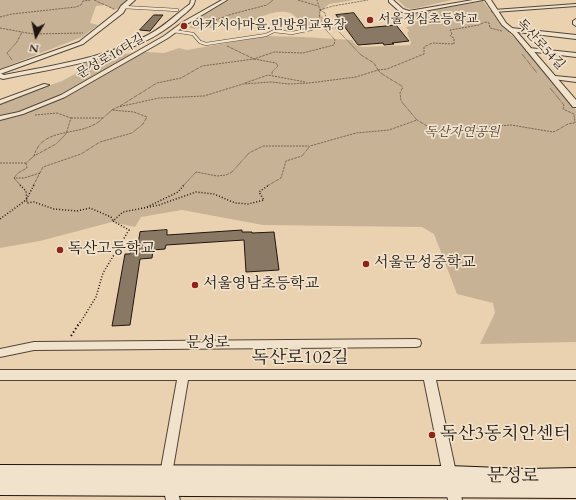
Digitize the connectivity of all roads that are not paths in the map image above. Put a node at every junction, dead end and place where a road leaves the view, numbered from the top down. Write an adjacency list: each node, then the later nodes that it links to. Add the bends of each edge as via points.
1 (132, 0): 8 (street)
2 (193, 0): 9 (street, via 192,5)
3 (225, 0): 11 (street, 문성로16다길)
4 (481, 0): 6 (street, via 408,13)
5 (488, 0): 10 (street, 독산로54길)
6 (391, 1)
7 (576, 5): 10 (street)
8 (122, 9): 9 (lane); 18 (street, via 81,43 18,66)
9 (180, 10): 11 (street, via 190,12); 18 (street, via 173,21 142,40 92,58)
10 (494, 10): 14 (street, 독산로54길)
11 (186, 23): 13 (street, 문성로16다길)
12 (311, 29): 13 (lane, via 292,33 274,31 266,35 206,44 200,42 194,34)
13 (174, 31): 24 (street, 문성로16다길, via 63,96)
14 (508, 31): 15 (street); 16 (street, 독산로54길)
15 (576, 37)
16 (529, 50): 17 (street); 19 (street, 독산로54길)
17 (576, 55)
18 (1, 75)
19 (555, 78): 20 (street); 23 (street, 독산로54길)
20 (576, 80)
21 (46, 85): 22 (street)
22 (0, 102)
23 (576, 105)
24 (0, 118)
25 (416, 343): 26 (street, 문성로, via 70,345 34,346)
26 (0, 353)
27 (0, 375): 29 (street, 독산로102길)
28 (576, 375): 30 (street, 독산로102길)
29 (183, 376): 30 (street, 독산로102길); 34 (street)
30 (429, 376): 35 (street)
31 (0, 474): 34 (main road, 문성로)
32 (576, 477): 36 (main road, 문성로)
33 (0, 486): 34 (main road, 문성로)
34 (169, 487): 35 (main road, 문성로)
35 (452, 488): 36 (main road, 문성로)
36 (530, 489): 37 (main road, 문성로)
37 (576, 489)

